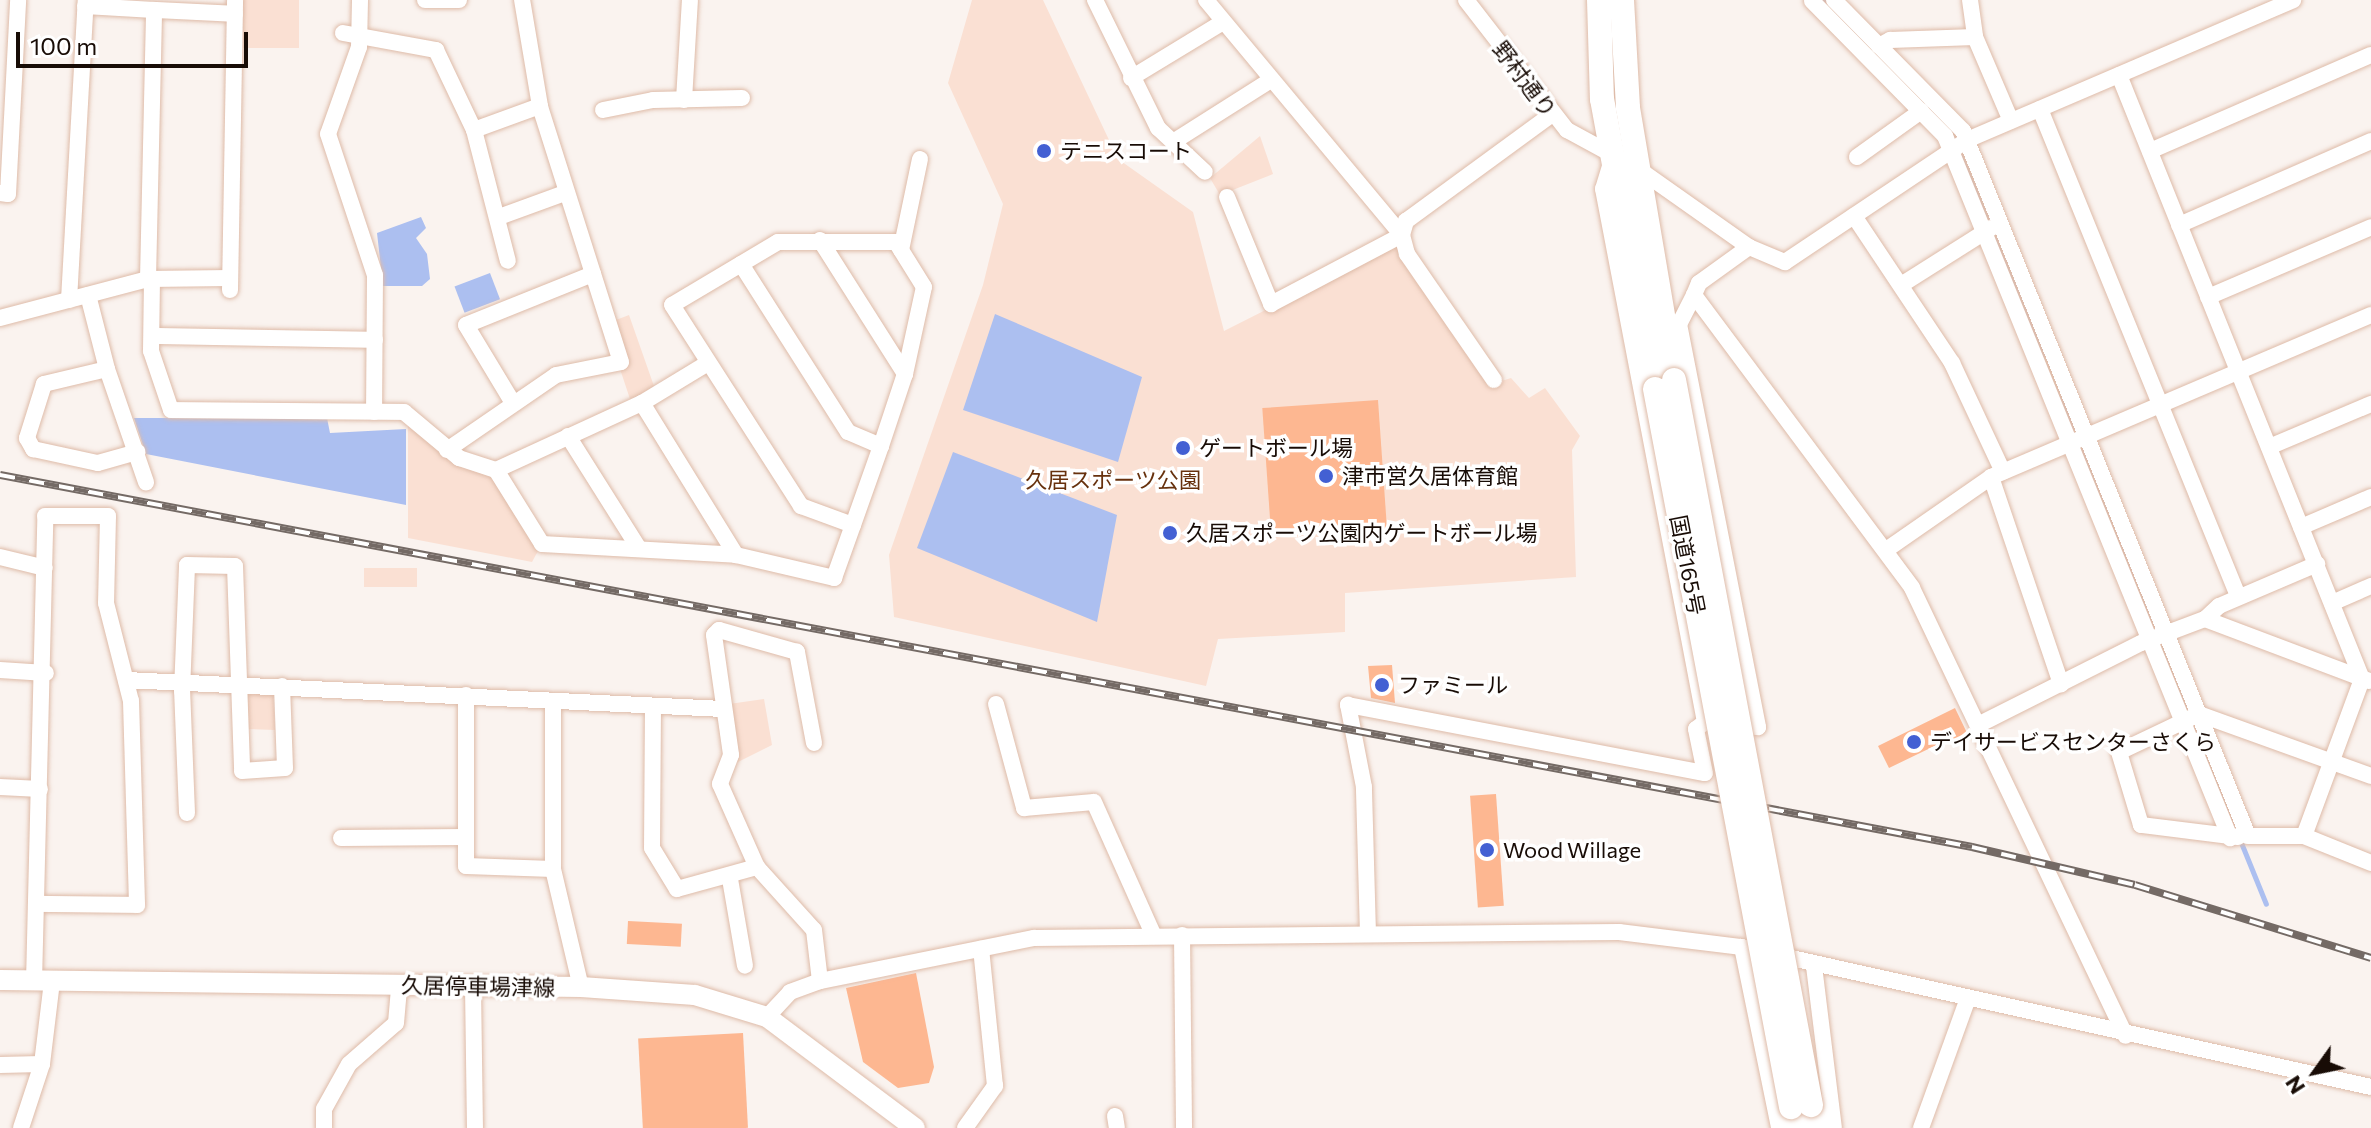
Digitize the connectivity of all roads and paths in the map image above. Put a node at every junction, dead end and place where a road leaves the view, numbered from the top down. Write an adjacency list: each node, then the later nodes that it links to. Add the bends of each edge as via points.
1 (18, 0): 20 (street)
2 (360, 0): 21 (street)
3 (425, 0): 4 (street)
4 (459, 0)
5 (522, 0): 30 (street)
6 (690, 0): 29 (street)
7 (1095, 0): 26 (street)
8 (1206, 0): 19 (street)
9 (1466, 0): 35 (street, 野村通り)
10 (1599, 0): 42 (highway, 国道165号, via 1602,99)
11 (1622, 0): 45 (highway, 国道165号)
12 (1834, 0): 23 (street)
13 (1970, 0): 22 (street)
14 (2293, 0): 25 (street)
15 (1812, 1): 34 (street)
16 (85, 3): 18 (street); 67 (street)
17 (235, 7): 18 (street); 62 (street, via 230,284)
18 (154, 10): 62 (street)
19 (1223, 22): 26 (street); 27 (street)
20 (8, 29): 31 (street)
21 (351, 34): 37 (street, via 436,50); 71 (street, via 328,134 373,262)
22 (1975, 37): 23 (street, via 1890,40); 36 (street)
23 (1879, 46): 40 (street)
24 (2371, 55): 41 (street)
25 (2119, 75): 32 (street); 41 (street)
26 (1131, 78): 39 (street, via 1158,128)
27 (1269, 81): 39 (street); 55 (street)
28 (742, 98): 29 (street)
29 (684, 100): 33 (street)
30 (540, 106): 37 (street); 47 (street)
31 (6, 109): 48 (street)
32 (2040, 109): 36 (street); 80 (street)
33 (603, 110)
34 (1921, 111): 40 (street); 43 (street)
35 (1551, 115): 42 (street, 野村通り); 55 (street, via 1406,221)
36 (2011, 121): 40 (street)
37 (474, 130): 51 (street)
38 (2371, 141): 52 (street)
39 (1173, 142): 46 (street)
40 (1959, 144): 50 (street); 53 (street)
41 (2150, 151): 52 (street)
42 (1613, 156): 45 (street, 野村通り); 77 (highway, 国道165号); 120 (street, via 1603,174 1607,210)
43 (1857, 157)
44 (920, 159): 58 (street)
45 (1637, 168): 57 (street, 野村通り); 77 (highway, 国道165号)
46 (1205, 172)
47 (565, 193): 51 (street); 61 (street)
48 (3, 197)
49 (1227, 197): 55 (street, via 1271,304)
50 (1854, 216): 57 (street, 野村通り, via 1785,262); 63 (street)
51 (499, 217): 59 (street)
52 (2179, 225): 66 (street)
53 (1992, 227): 63 (street); 84 (street)
54 (2371, 227): 66 (street)
55 (1402, 235): 76 (street, via 1407,254)
56 (820, 240): 58 (street, via 896,242); 60 (street, via 778,242); 75 (street)
57 (1749, 247): 65 (street, via 1699,283)
58 (901, 250): 75 (street, via 924,287)
59 (508, 261)
60 (741, 264): 72 (street, via 672,305); 85 (street, via 848,432)
61 (593, 274): 78 (street, via 621,362 556,375); 78 (street, via 466,325)
62 (150, 279): 64 (street); 70 (street)
63 (1901, 285): 90 (street, via 1952,363)
64 (88, 295): 67 (street); 73 (street)
65 (1694, 295): 96 (street); 120 (street, via 1679,324 1758,727)
66 (2208, 297): 74 (street)
67 (69, 300): 69 (street)
68 (2371, 315): 74 (street)
69 (0, 318)
70 (152, 336): 71 (street); 82 (street, via 171,410)
71 (375, 340): 82 (street)
72 (708, 363): 79 (street); 93 (street, via 801,506)
73 (107, 369): 88 (street); 88 (street, via 44,384 27,438 33,449 98,463)
74 (2239, 371): 80 (street); 86 (street)
75 (905, 374): 85 (street)
76 (1494, 380)
77 (1664, 385): 156 (highway, 国道165号, bridge)
78 (513, 403): 87 (street)
79 (642, 403): 83 (street); 97 (street)
80 (2160, 404): 84 (street); 102 (street)
81 (2371, 404): 86 (street)
82 (374, 412): 87 (street, via 410,414)
83 (568, 436): 89 (street); 95 (street)
84 (2078, 439): 90 (street); 105 (street)
85 (881, 446): 93 (street)
86 (2269, 447): 94 (street)
87 (447, 450): 89 (street)
88 (137, 452): 91 (street)
89 (496, 470): 95 (street, via 542,544)
90 (1997, 474): 96 (street); 112 (street)
91 (146, 482)
92 (2371, 497): 94 (street)
93 (853, 525): 97 (street, via 834,578)
94 (2301, 527): 99 (street)
95 (638, 547): 97 (street)
96 (1886, 550): 121 (street, via 1912,588)
97 (736, 555)
98 (0, 557): 100 (street)
99 (2317, 564): 102 (street); 103 (street)
100 (45, 568): 107 (street); 108 (street, via 45,516 108,516 106,603)
101 (2371, 586): 103 (street)
102 (2238, 596): 104 (street)
103 (2332, 603): 109 (street)
104 (2205, 619): 105 (street); 109 (street)
105 (2157, 636): 112 (street); 119 (street)
106 (0, 670): 107 (street)
107 (46, 673): 126 (street)
108 (126, 680): 110 (street); 136 (street, via 137,905)
109 (2367, 680): 123 (street)
110 (184, 683): 111 (street); 111 (street, via 187,565 235,566); 127 (street)
111 (239, 684): 113 (street); 113 (street, via 242,771 285,768)
112 (2061, 684): 121 (street)
113 (282, 686): 114 (street)
114 (466, 695): 115 (street); 129 (street)
115 (553, 702): 117 (street); 134 (street)
116 (996, 704): 137 (street, via 1024,808 1094,802)
117 (653, 706): 118 (street); 135 (street, via 652,848 677,889)
118 (723, 709): 122 (street, via 710,640 719,630 797,652); 133 (street, via 731,755 720,784)
119 (2190, 716): 123 (street); 130 (street); 130 (street, via 2119,752 2141,825)
120 (1705, 722): 138 (street, via 1696,729 1705,773 1348,705 1364,787)
121 (1978, 725): 152 (street)
122 (814, 743)
123 (2332, 762): 124 (street); 128 (street)
124 (2371, 776)
125 (0, 787): 126 (street)
126 (40, 789): 136 (street)
127 (187, 813)
128 (2304, 836): 130 (street); 132 (street)
129 (466, 837): 131 (street); 134 (street, via 466,866)
130 (2239, 837)
131 (341, 838)
132 (2371, 863)
133 (757, 867): 135 (street); 146 (street, via 814,930)
134 (553, 869): 149 (street)
135 (730, 879): 142 (street)
136 (36, 904): 145 (street)
137 (1153, 934): 139 (street); 141 (street, via 1034,938)
138 (1368, 934): 139 (street); 140 (street, via 1619,932)
139 (1182, 935): 162 (street)
140 (1742, 947): 143 (street); 156 (street, 国道165号)
141 (981, 949): 146 (street); 161 (street, via 995,1086)
142 (745, 966)
143 (1814, 966): 150 (street); 163 (street)
144 (0, 980): 145 (main road, 久居停車場津線)
145 (43, 981): 147 (main road, 久居停車場津線); 153 (street)
146 (820, 981): 151 (street, via 790,992)
147 (399, 986): 148 (main road, 久居停車場津線); 158 (street, via 396,1023 349,1064 324,1109)
148 (473, 987): 149 (main road, 久居停車場津線); 159 (street)
149 (581, 987): 151 (main road, 久居停車場津線, via 695,995)
150 (1967, 1001): 152 (street); 164 (street)
151 (767, 1017): 160 (main road, 久居停車場津線)
152 (2126, 1036): 155 (street)
153 (42, 1064): 154 (street); 157 (street)
154 (0, 1065)
155 (2371, 1087)
156 (1798, 1119)
157 (21, 1128)
158 (324, 1128)
159 (475, 1128)
160 (915, 1128)
161 (965, 1128)
162 (1184, 1128)
163 (1834, 1128)
164 (1921, 1128)

